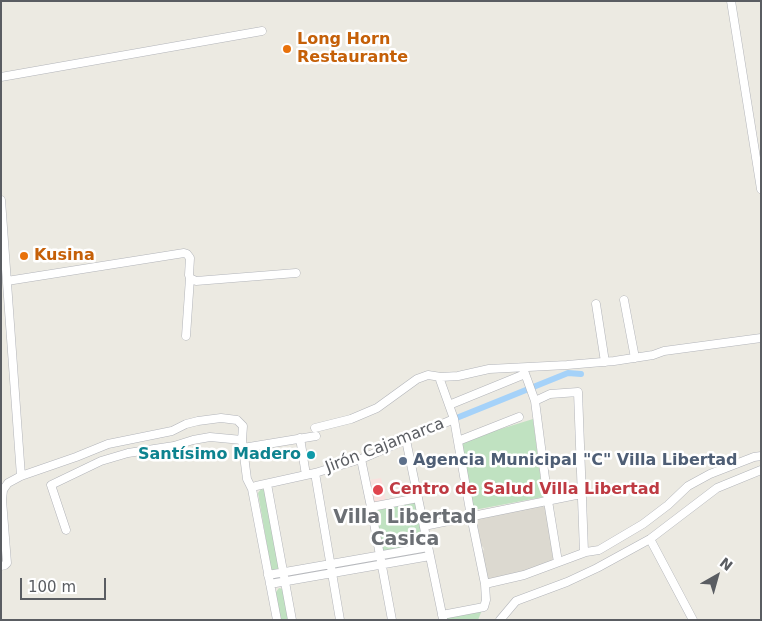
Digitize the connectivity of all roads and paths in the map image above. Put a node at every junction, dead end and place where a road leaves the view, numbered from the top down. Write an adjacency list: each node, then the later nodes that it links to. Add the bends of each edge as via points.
1 (731, 1): 5 (street)
2 (262, 30): 3 (street)
3 (1, 77)
4 (761, 131): 5 (street)
5 (751, 133): 6 (street)
6 (761, 189)
7 (1, 200): 10 (street)
8 (296, 273): 9 (street, via 196,281)
9 (190, 278): 10 (street, via 190,258 182,254); 13 (street)
10 (8, 281): 32 (street)
11 (624, 300): 15 (street)
12 (596, 304): 16 (street)
13 (186, 336)
14 (761, 338): 15 (street)
15 (636, 358): 16 (street)
16 (605, 362): 17 (street)
17 (524, 371): 18 (street, via 489,369); 19 (street); 20 (street)
18 (439, 377): 20 (street); 23 (street, via 428,375 417,379 377,408)
19 (535, 401): 35 (street, via 550,394 578,392); 37 (street)
20 (449, 404): 22 (street)
21 (519, 417): 25 (street)
22 (454, 419): 24 (street, Jirón Cajamarca); 25 (street)
23 (300, 438): 26 (street); 31 (street)
24 (406, 440): 28 (street, Jirón Cajamarca); 36 (street)
25 (458, 441): 39 (street)
26 (242, 444): 32 (street, via 243,426 237,420 198,421 108,444); 41 (street, via 210,437 128,453 101,461 51,484); 53 (street)
27 (761, 456): 44 (street, via 710,474 688,486 643,524 599,550)
28 (361, 459): 30 (street, Jirón Cajamarca); 38 (street)
29 (761, 470): 42 (street, via 717,488)
30 (315, 474): 31 (street, Jirón Cajamarca); 48 (street)
31 (306, 475): 33 (street, Jirón Cajamarca)
32 (21, 476): 50 (street, via 4,486 3,490 6,563)
33 (267, 484): 34 (street, Jirón Cajamarca); 51 (street)
34 (256, 486)
35 (582, 494): 37 (street); 44 (street)
36 (418, 498): 38 (street); 40 (street)
37 (548, 501): 39 (street); 47 (street)
38 (371, 507): 45 (street)
39 (471, 516): 40 (street); 56 (street)
40 (424, 526): 43 (street)
41 (66, 530)
42 (650, 539): 62 (street, via 567,582 516,601); 63 (street)
43 (428, 547): 45 (street); 46 (street)
44 (584, 552): 47 (street)
45 (380, 555): 48 (street); 49 (street)
46 (430, 556): 49 (street); 57 (street)
47 (558, 562): 56 (street, via 524,575)
48 (331, 564): 51 (street); 52 (street)
49 (382, 564): 52 (street); 61 (street)
50 (1, 566)
51 (282, 573): 53 (street); 54 (street)
52 (332, 573): 54 (street); 60 (street)
53 (268, 575): 55 (street)
54 (284, 581): 55 (street); 59 (street)
55 (270, 584): 58 (street)
56 (485, 584): 57 (street, via 484,607)
57 (442, 617)
58 (277, 620)
59 (292, 620)
60 (340, 620)
61 (392, 620)
62 (500, 620)
63 (692, 620)

